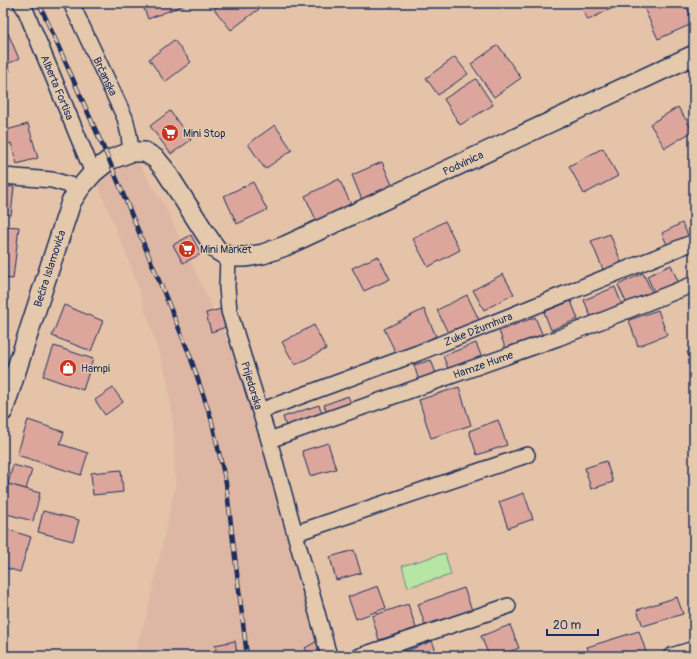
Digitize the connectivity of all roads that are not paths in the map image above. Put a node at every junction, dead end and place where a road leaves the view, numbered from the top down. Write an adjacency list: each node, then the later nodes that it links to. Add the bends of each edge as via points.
1 (21, 3): 5 (street, Alberta Fortisa)
2 (71, 3): 4 (street, Brčanska, via 125,118)
3 (694, 55): 9 (street, Podvinica, via 285,246 263,254)
4 (131, 152): 5 (street, Bećira Islamovića, via 108,160); 9 (street, via 145,152 156,159 206,236 217,250)
5 (93, 173): 7 (street, Bećira Islamovića)
6 (3, 176): 7 (street, via 52,180)
7 (80, 188): 11 (street, Bećira Islamovića, via 71,202)
8 (694, 242): 12 (street, Zuke Džumhura, via 418,354)
9 (228, 257): 12 (street, Prijedorska, via 229,311)
10 (694, 284): 13 (street, Hamze Hume, via 558,338)
11 (3, 411)
12 (260, 411): 13 (street, Prijedorska)
13 (269, 440): 15 (street, Prijedorska)
14 (527, 455): 15 (street)
15 (296, 533): 18 (street, Prijedorska)
16 (508, 606): 19 (street)
17 (694, 649): 20 (street)
18 (329, 656)
19 (360, 656)
20 (671, 656)

